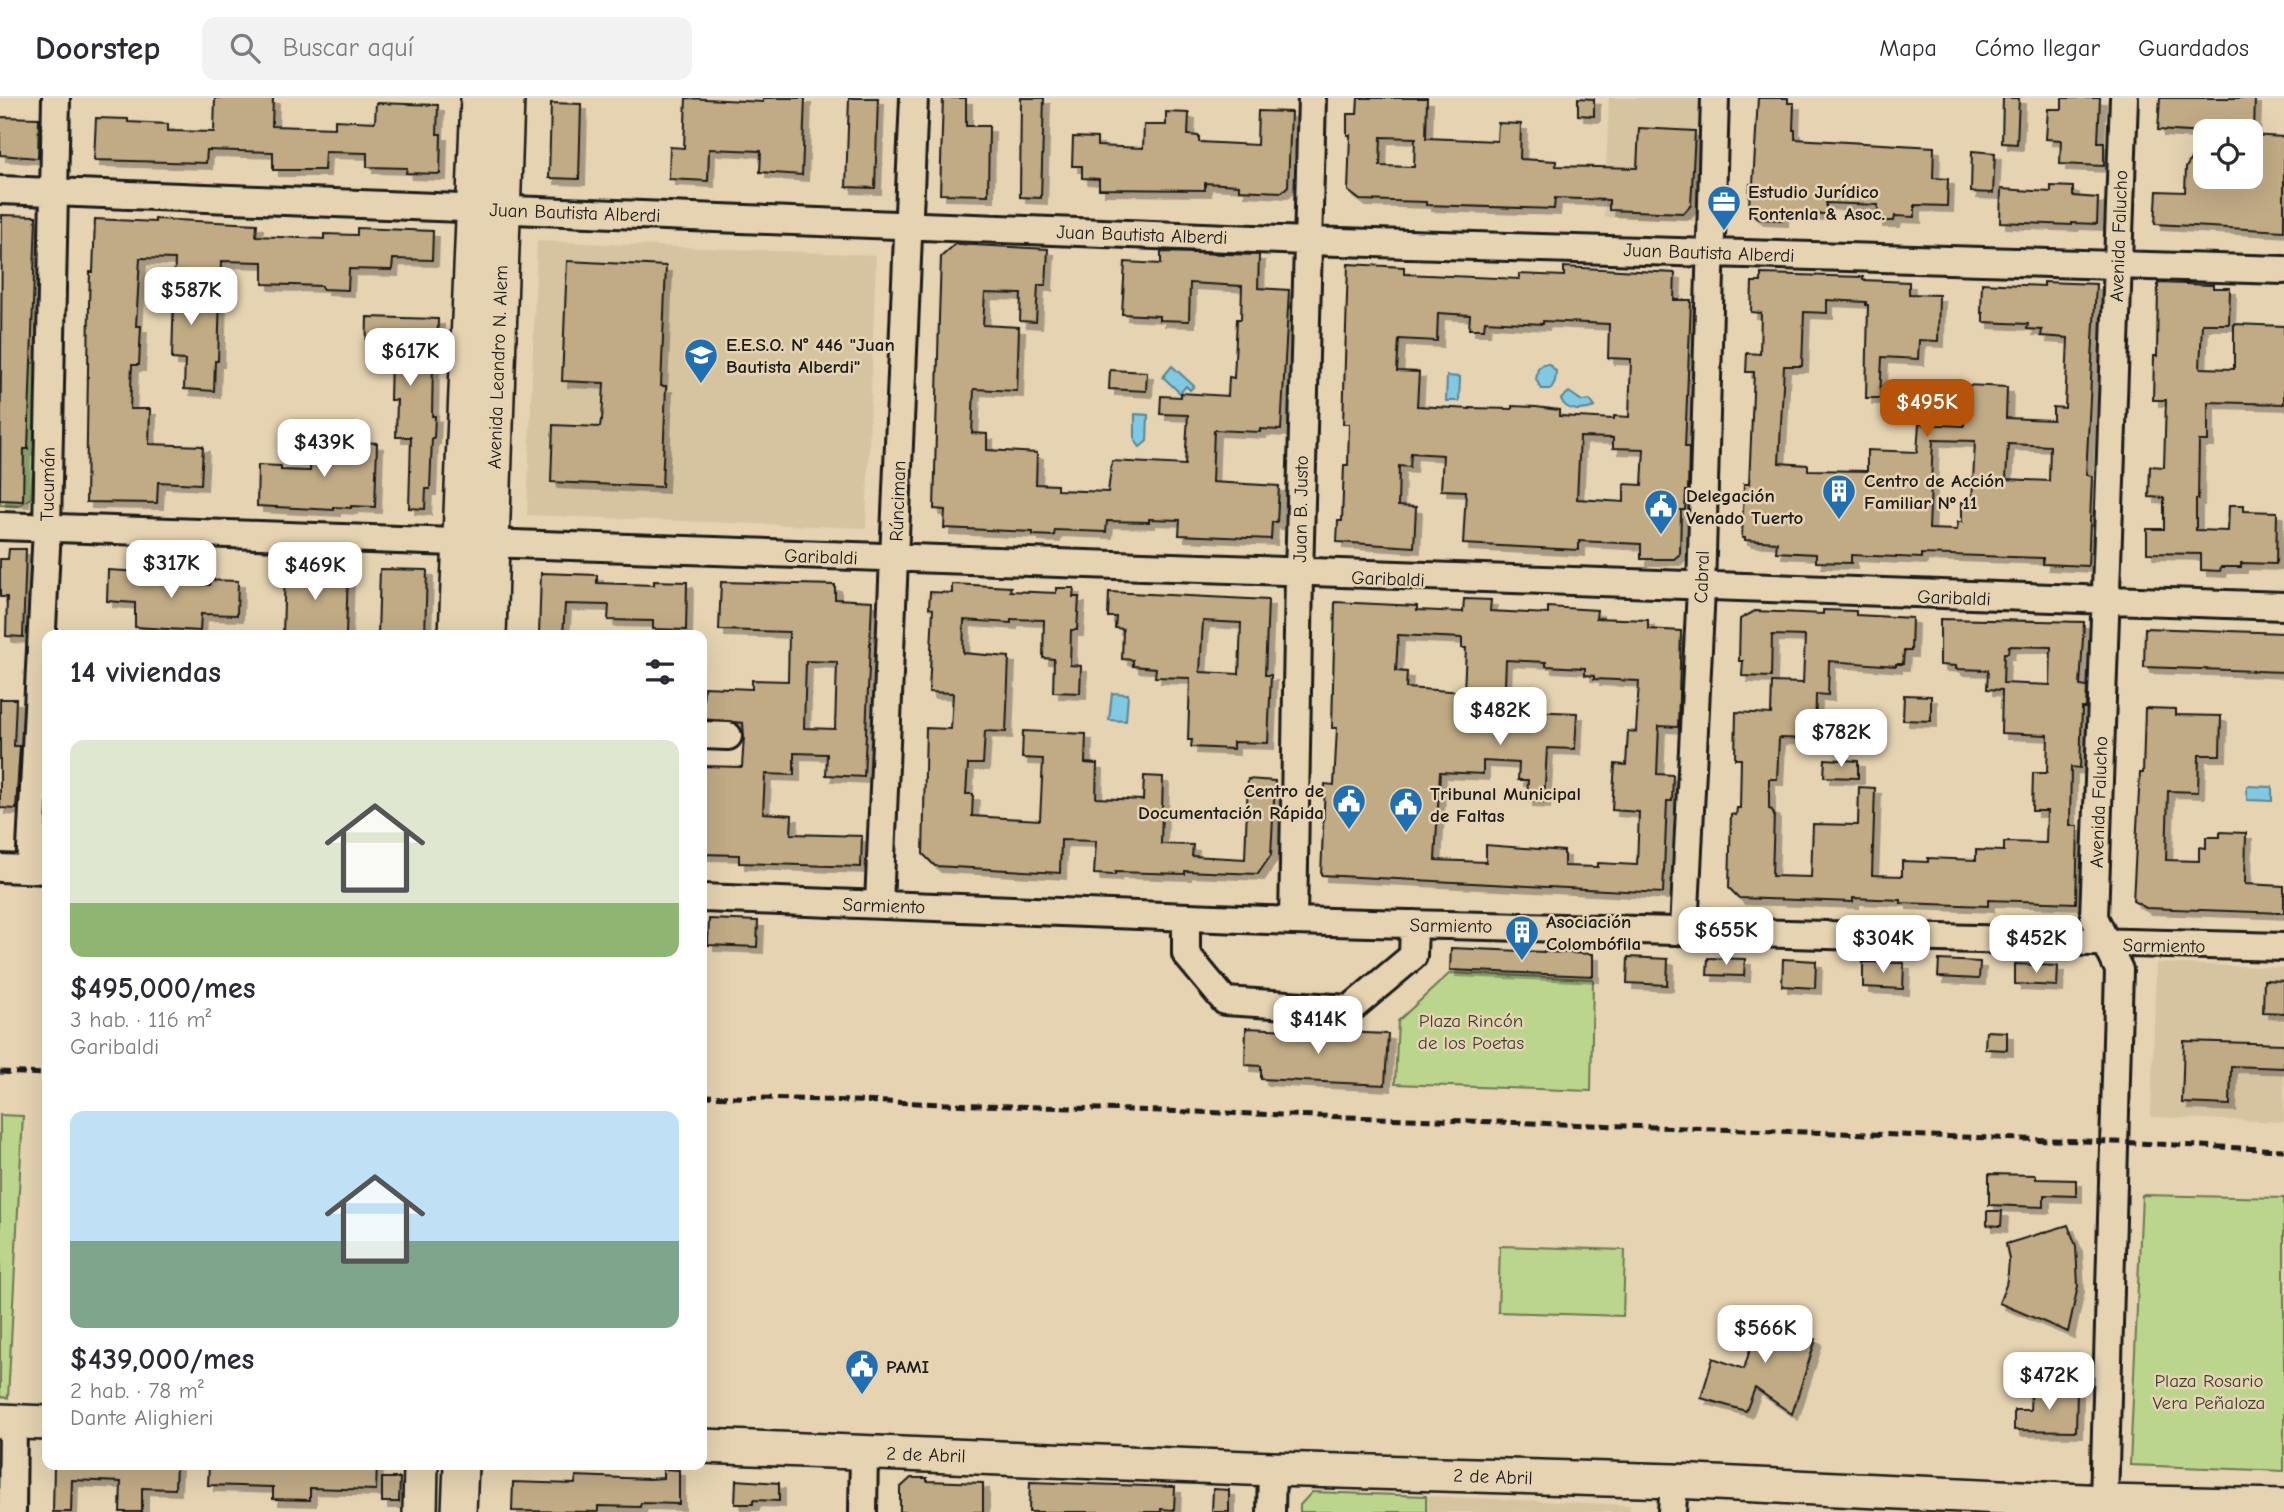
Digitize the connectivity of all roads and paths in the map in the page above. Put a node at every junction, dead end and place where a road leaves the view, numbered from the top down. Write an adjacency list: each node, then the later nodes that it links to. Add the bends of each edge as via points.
1 (56, 98): 9 (street, Tucumán)
2 (478, 98): 10 (main road, Avenida Leandro N. Alem)
3 (507, 98): 10 (main road, Avenida Leandro N. Alem)
4 (914, 98): 11 (street, Rúnciman)
5 (1312, 98): 12 (street, Juan B. Justo)
6 (1715, 98): 13 (street, Cabral)
7 (2124, 98): 14 (street, Avenida Falucho)
8 (0, 190): 9 (street, Juan Bautista Alberdi)
9 (52, 192): 10 (street, Juan Bautista Alberdi); 17 (street, Tucumán)
10 (487, 209): 11 (street, Juan Bautista Alberdi); 18 (main road, Avenida Leandro N. Alem)
11 (907, 225): 12 (street, Juan Bautista Alberdi); 19 (street, Rúnciman)
12 (1307, 240): 13 (street, Juan Bautista Alberdi); 20 (street, Juan B. Justo)
13 (1709, 251): 14 (street, Juan Bautista Alberdi); 21 (street, Cabral)
14 (2117, 266): 15 (street, Juan Bautista Alberdi); 22 (street, Avenida Falucho)
15 (2284, 270)
16 (0, 526): 17 (street, Garibaldi)
17 (47, 528): 18 (street, Garibaldi); 24 (street, Tucumán)
18 (476, 541): 19 (street, Garibaldi); 25 (main road, Avenida Leandro N. Alem); 26 (main road, Avenida Leandro N. Alem)
19 (895, 559): 20 (street, Garibaldi); 33 (street, Rúnciman)
20 (1299, 575): 21 (street, Garibaldi); 35 (street, Juan B. Justo)
21 (1701, 589): 22 (street, Garibaldi); 37 (street, Cabral)
22 (2104, 602): 23 (street, Garibaldi); 38 (street, Avenida Falucho, via 2094,917)
23 (2284, 606)
24 (45, 630)
25 (457, 630)
26 (488, 630)
27 (707, 735): 28 (street)
28 (728, 736)
29 (42, 742): 31 (street, Tucumán)
30 (0, 868): 31 (street)
31 (39, 870)
32 (707, 898): 33 (street, Sarmiento)
33 (879, 904): 34 (street, Sarmiento)
34 (1186, 917): 35 (street, Sarmiento); 36 (street, via 1186,954 1225,1001 1350,1009 1413,956)
35 (1293, 921): 36 (street, Sarmiento)
36 (1414, 924): 37 (street, Sarmiento)
37 (1684, 930): 38 (street, Sarmiento)
38 (2106, 944): 39 (street, Sarmiento); 48 (street, Avenida Falucho, via 2119,970)
39 (2284, 947)
40 (7, 1422): 41 (main road); 50 (street)
41 (42, 1423)
42 (707, 1446): 43 (main road, 2 de Abril)
43 (864, 1453): 44 (main road, 2 de Abril); 53 (street)
44 (1272, 1469): 47 (main road, 2 de Abril); 54 (street)
45 (421, 1470): 51 (main road)
46 (461, 1470): 52 (main road)
47 (1673, 1497): 48 (main road, 2 de Abril)
48 (2087, 1505): 49 (main road, 2 de Abril)
49 (2284, 1506)
50 (12, 1512)
51 (420, 1512)
52 (459, 1512)
53 (863, 1512)
54 (1271, 1512)

